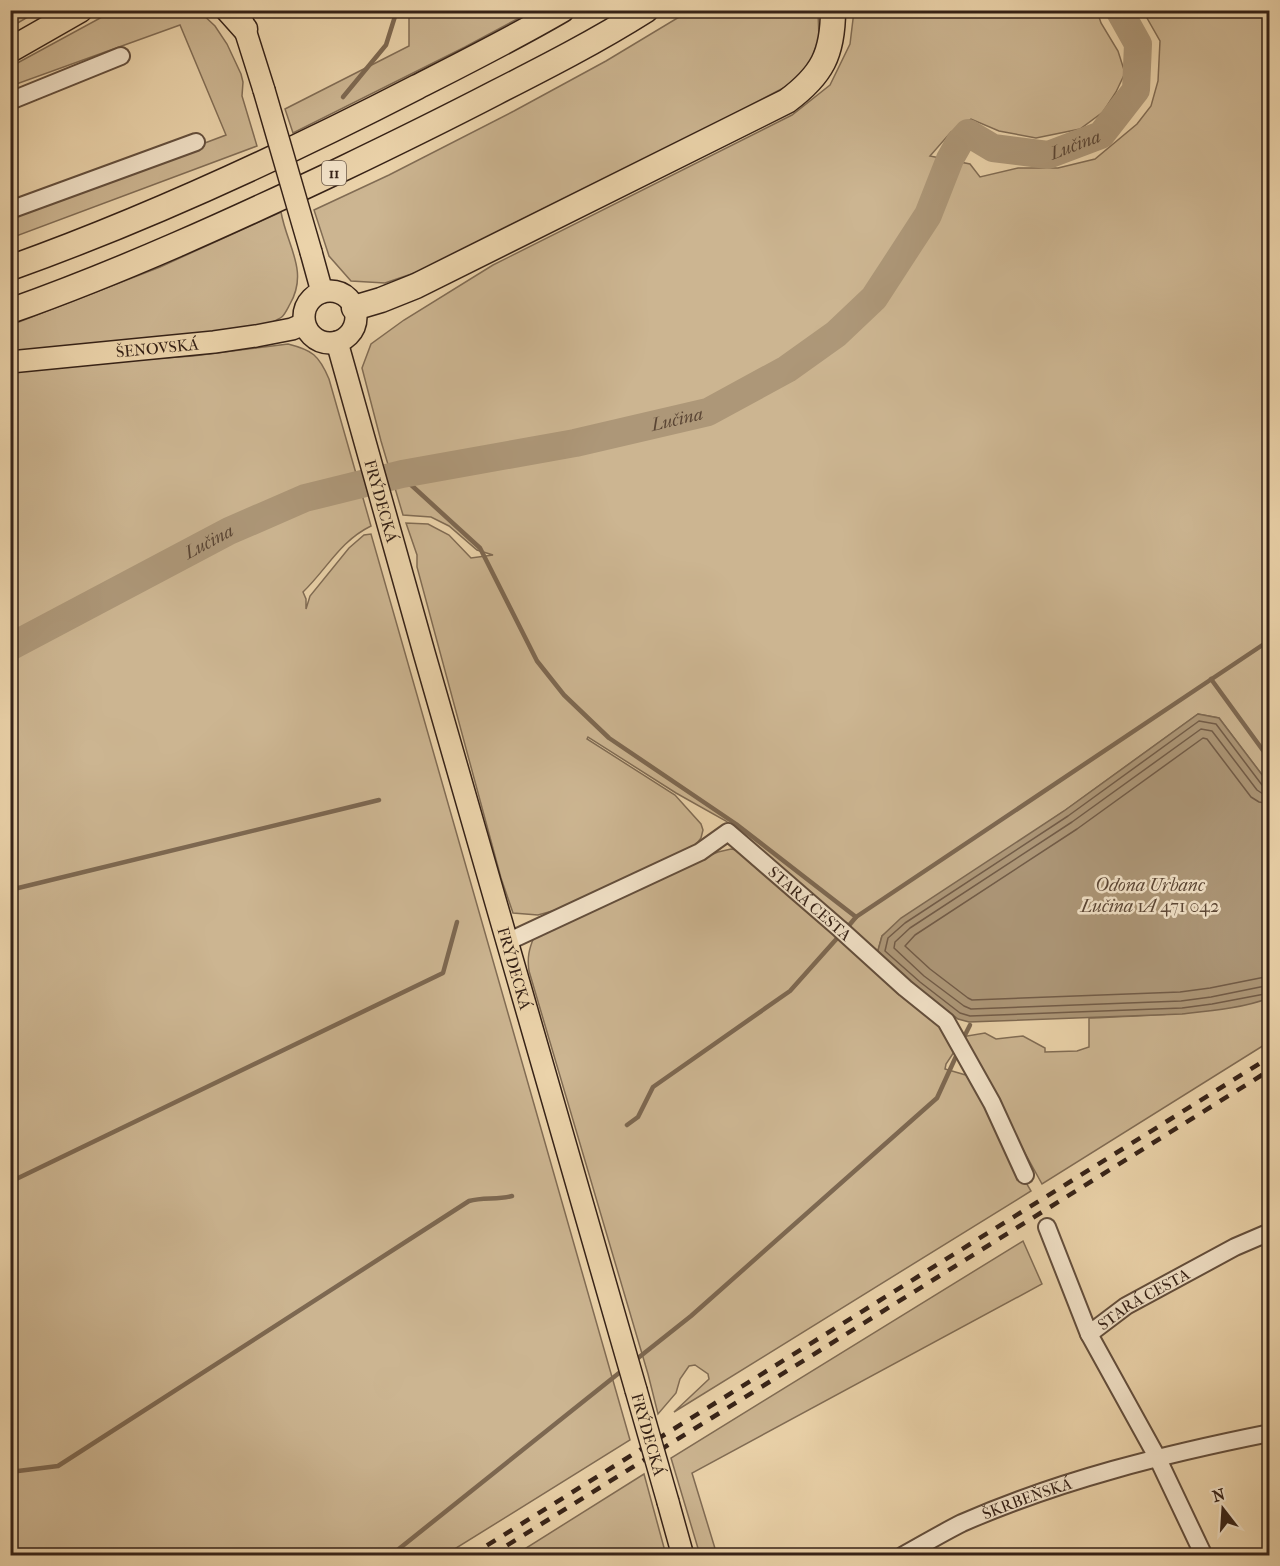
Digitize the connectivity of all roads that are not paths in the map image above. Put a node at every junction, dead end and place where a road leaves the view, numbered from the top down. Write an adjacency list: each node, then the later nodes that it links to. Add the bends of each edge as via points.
1 (80, 10): 7 (highway)
2 (228, 10): 6 (highway)
3 (562, 10): 12 (highway, 11, via 407,93 264,163)
4 (646, 10): 15 (highway, 11, via 541,70 272,202)
5 (833, 10): 14 (highway, via 832,36 823,64 808,84 787,101 416,286)
6 (242, 20): 13 (main road, bridge)
7 (10, 50)
8 (121, 56): 9 (street)
9 (10, 101)
10 (196, 142): 11 (street)
11 (10, 210)
12 (10, 268)
13 (322, 292): 14 (main road, via 347,297); 16 (main road, via 307,304)
14 (354, 308): 17 (main road, via 352,331)
15 (10, 311)
16 (304, 324): 17 (main road, via 317,340); 18 (main road, ŠENOVSKÁ, via 214,342)
17 (336, 342): 19 (main road, FRÝDECKÁ)
18 (10, 362)
19 (507, 942): 20 (street, STARÁ CESTA, via 700,852 728,832 946,1021 992,1103); 26 (main road, FRÝDECKÁ, bridge)
20 (1025, 1175)
21 (1047, 1227): 23 (street, STARÁ CESTA)
22 (1269, 1232): 23 (street, STARÁ CESTA, via 1235,1246 1126,1306)
23 (1089, 1334): 25 (street)
24 (1269, 1433): 25 (street, ŠKRBEŇSKÁ)
25 (1157, 1457): 27 (street, ŠKRBEŇSKÁ, via 987,1513); 28 (street)
26 (683, 1556)
27 (902, 1556)
28 (1204, 1556)

